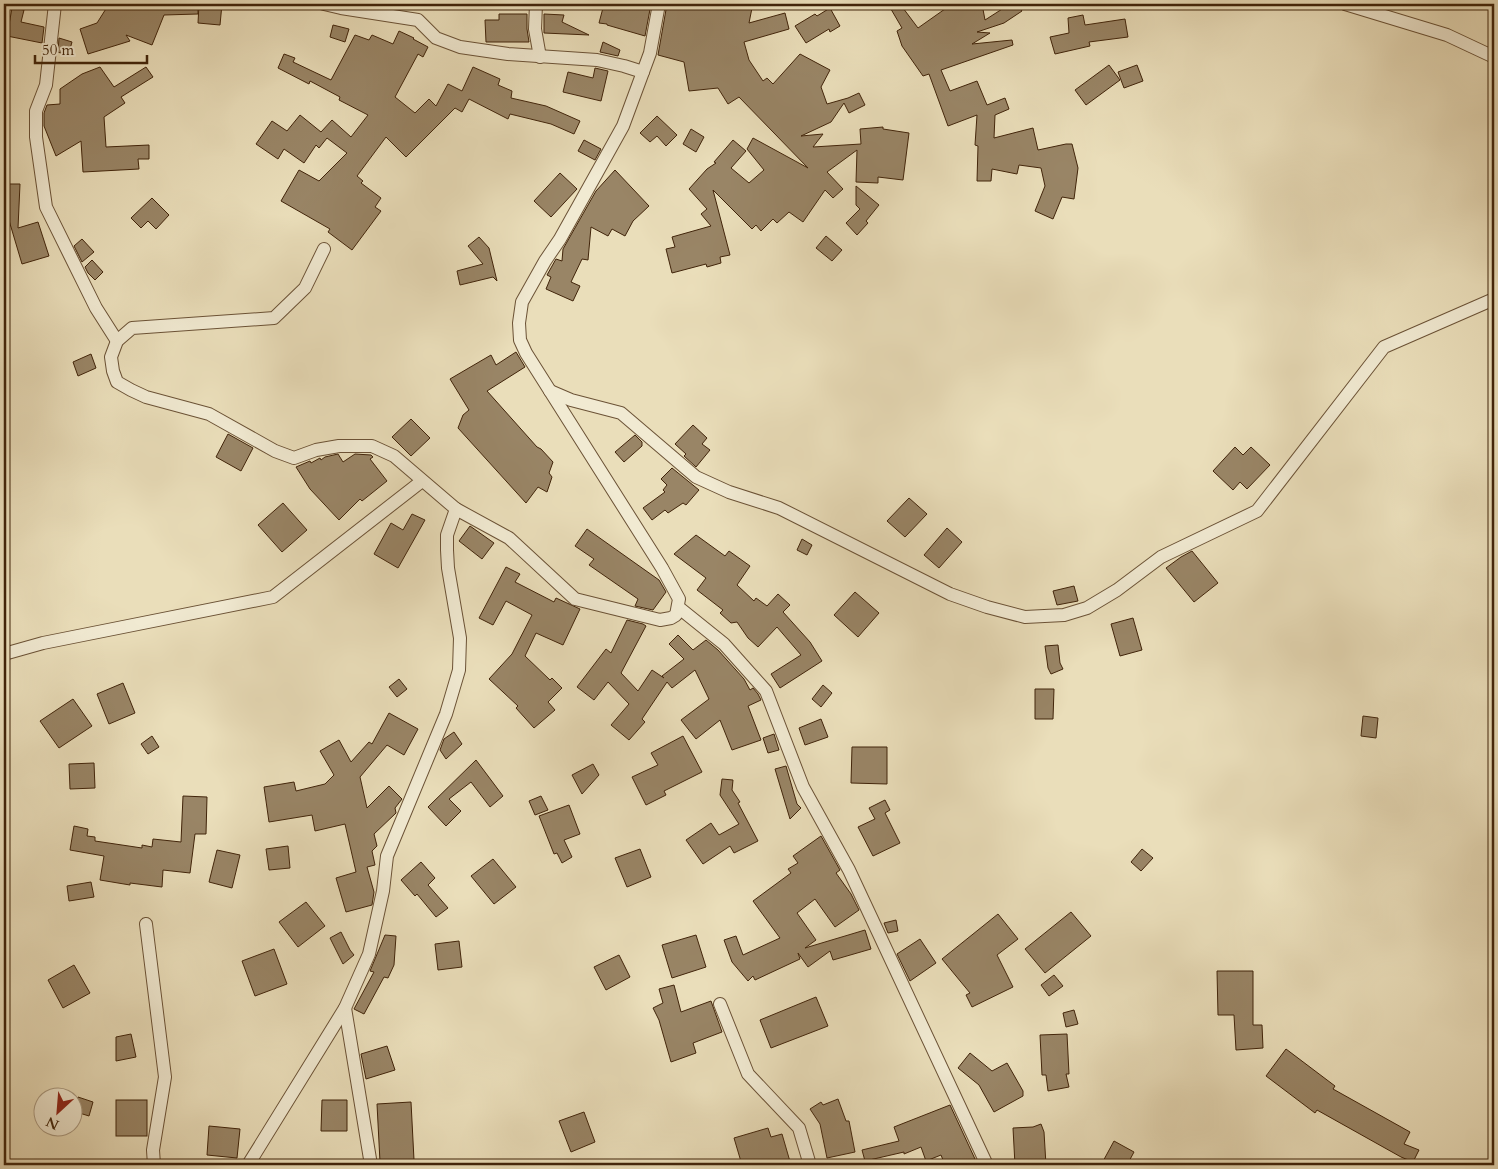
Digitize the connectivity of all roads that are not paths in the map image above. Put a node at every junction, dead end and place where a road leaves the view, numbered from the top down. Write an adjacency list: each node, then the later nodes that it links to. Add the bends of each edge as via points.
1 (55, 4): 11 (street, via 46,85 36,111 36,138 46,207)
2 (324, 4): 6 (street, via 418,20 436,38 460,47)
3 (536, 4): 6 (street, via 535,28)
4 (659, 4): 8 (street)
5 (1345, 4): 7 (street, via 1447,35)
6 (540, 57): 8 (street, via 597,60)
7 (1494, 57)
8 (643, 72): 12 (street, via 623,126 522,302 520,340)
9 (324, 249): 11 (street, via 305,288 274,318 132,328)
10 (1494, 299): 12 (street, via 1384,347 1258,510 1161,557 1087,608 1064,614 1024,617 950,594 778,508 696,477 621,413)
11 (116, 341): 13 (street, via 111,357 113,371 118,382 131,390 210,414 275,451 294,458 332,447 372,446 394,456)
12 (550, 391): 15 (street, via 662,568 679,599)
13 (422, 481): 14 (street); 16 (street, via 273,597 43,643)
14 (456, 509): 15 (street, via 509,538 575,599 660,620 676,615); 19 (street, via 447,535 447,550 460,638 459,670 446,714 387,856 370,954)
15 (678, 607): 24 (street, via 724,644 766,692 803,787 849,870)
16 (4, 654)
17 (146, 924): 20 (street, via 165,1077 153,1150)
18 (720, 1004): 23 (street, via 748,1074 799,1128)
19 (345, 1008): 21 (street); 22 (street)
20 (154, 1165)
21 (248, 1165)
22 (371, 1165)
23 (810, 1165)
24 (987, 1165)

